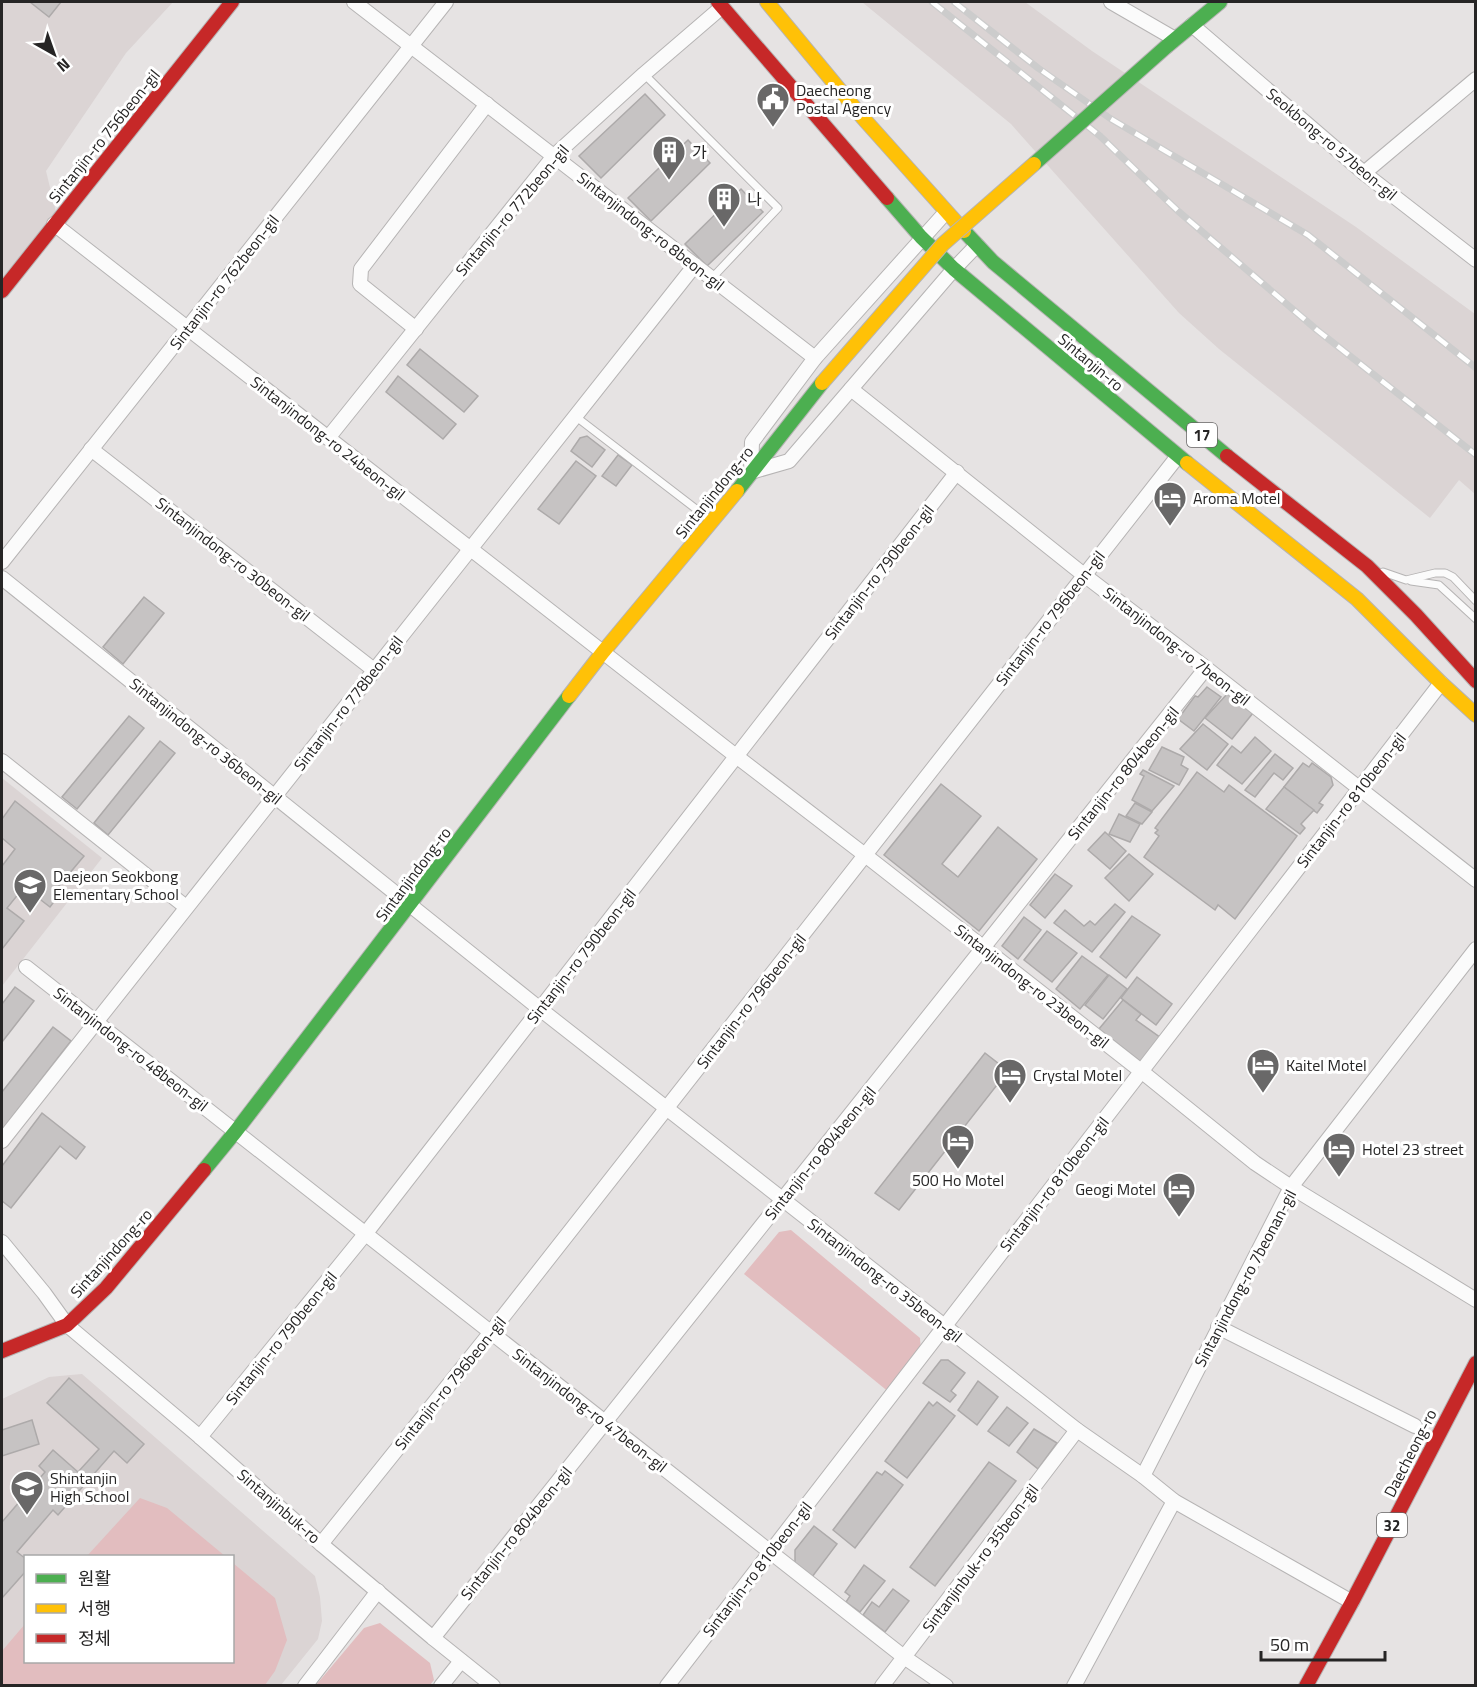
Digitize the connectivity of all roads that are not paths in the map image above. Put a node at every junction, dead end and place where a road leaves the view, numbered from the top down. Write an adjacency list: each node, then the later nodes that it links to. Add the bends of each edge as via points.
1 (232, 2): 21 (main road, Sintanjin-ro 756beon-gil)
2 (354, 2): 10 (street, Sintanjindong-ro 8beon-gil)
3 (446, 2): 10 (street, Sintanjin-ro 762beon-gil)
4 (767, 2): 15 (main road, Sintanjin-ro / 17)
5 (1111, 2): 9 (street)
6 (1220, 2): 8 (main road, Sintanjindong-ro)
7 (720, 4): 11 (street, Sintanjin-ro 772beon-gil); 13 (main road, Sintanjin-ro / 17)
8 (1192, 25): 9 (main road, Sintanjindong-ro); 19 (street, Seokbong-ro 57beon-gil)
9 (1171, 43): 37 (main road, Sintanjindong-ro, bridge, via 943,244 822,383)
10 (411, 45): 16 (street, Sintanjindong-ro 8beon-gil); 29 (street, Sintanjin-ro 762beon-gil)
11 (644, 74): 18 (street, Sintanjin-ro 772beon-gil); 27 (lane, via 778,208)
12 (1476, 79): 19 (street)
13 (786, 80): 14 (main road); 22 (main road, Sintanjin-ro / 17)
14 (816, 94)
15 (847, 99): 17 (main road); 20 (main road, Sintanjin-ro / 17)
16 (487, 104): 18 (street, Sintanjindong-ro 8beon-gil); 30 (street, via 361,269 360,284)
17 (842, 116)
18 (554, 156): 25 (street, Sintanjindong-ro 8beon-gil); 30 (street, Sintanjin-ro 772beon-gil)
19 (1364, 173): 24 (street, Seokbong-ro 57beon-gil)
20 (945, 212): 22 (street); 23 (main road, Sintanjin-ro / 17)
21 (54, 224): 28 (main road, Sintanjin-ro 756beon-gil); 29 (street, Sintanjindong-ro 24beon-gil)
22 (921, 237): 26 (main road, Sintanjin-ro / 17); 31 (street)
23 (977, 245): 26 (street); 42 (main road, Sintanjin-ro / 17, via 1213,445)
24 (1476, 260)
25 (695, 265): 27 (street, Sintanjindong-ro 8beon-gil); 33 (street, Sintanjin-ro 778beon-gil)
26 (954, 268): 32 (street); 36 (main road, Sintanjin-ro / 17)
27 (712, 278): 31 (street, Sintanjindong-ro 8beon-gil)
28 (2, 291)
29 (187, 328): 34 (street, Sintanjindong-ro 24beon-gil); 35 (street, Sintanjin-ro 762beon-gil)
30 (416, 328): 34 (street, Sintanjin-ro 772beon-gil)
31 (815, 358): 37 (street, via 752,442)
32 (851, 389): 37 (street, via 789,461); 38 (street, Sintanjindong-ro 7beon-gil)
33 (575, 416): 39 (lane); 40 (street, Sintanjin-ro 778beon-gil)
34 (328, 438): 40 (street, Sintanjindong-ro 24beon-gil)
35 (91, 449): 41 (street, Sintanjin-ro 762beon-gil); 50 (street, Sintanjindong-ro 30beon-gil)
36 (1178, 456): 43 (street, Sintanjin-ro 796beon-gil); 52 (main road, Sintanjin-ro / 17, via 1357,599)
37 (751, 472): 39 (main road, Sintanjindong-ro)
38 (957, 472): 43 (street, Sintanjindong-ro 7beon-gil); 54 (street, Sintanjin-ro 790beon-gil)
39 (712, 522): 48 (main road, Sintanjindong-ro)
40 (470, 548): 48 (street, Sintanjindong-ro 24beon-gil); 50 (street, Sintanjin-ro 778beon-gil)
41 (2, 562)
42 (1367, 566): 45 (lane); 51 (main road, Sintanjin-ro / 17)
43 (1084, 575): 49 (street, Sintanjindong-ro 7beon-gil); 58 (street, Sintanjin-ro 796beon-gil)
44 (2, 578): 57 (street, Sintanjindong-ro 36beon-gil)
45 (1406, 580): 46 (lane, via 1445,573); 47 (lane, via 1439,585)
46 (1476, 601)
47 (1476, 620)
48 (603, 652): 54 (street, Sintanjindong-ro 23beon-gil); 60 (main road, Sintanjindong-ro)
49 (1206, 668): 56 (street, Sintanjindong-ro 7beon-gil); 62 (street, Sintanjin-ro 804beon-gil)
50 (374, 670): 57 (street, Sintanjin-ro 778beon-gil)
51 (1476, 681)
52 (1441, 683): 53 (main road, Sintanjin-ro / 17); 56 (street, Sintanjin-ro 810beon-gil)
53 (1476, 715)
54 (736, 756): 58 (street, Sintanjindong-ro 23beon-gil); 65 (street, Sintanjin-ro 790beon-gil)
55 (2, 761): 61 (street)
56 (1359, 789): 59 (street, Sintanjindong-ro 7beon-gil); 67 (street, Sintanjin-ro 810beon-gil)
57 (274, 796): 60 (street, Sintanjindong-ro 36beon-gil); 61 (street, Sintanjin-ro 778beon-gil)
58 (865, 855): 62 (street, Sintanjindong-ro 23beon-gil); 68 (street, Sintanjin-ro 796beon-gil)
59 (1476, 880)
60 (410, 905): 65 (street, Sintanjindong-ro 35beon-gil); 69 (main road, Sintanjindong-ro)
61 (186, 907): 66 (street, Sintanjin-ro 778beon-gil)
62 (983, 948): 67 (street, Sintanjindong-ro 23beon-gil); 72 (street, Sintanjin-ro 804beon-gil)
63 (1476, 949): 71 (street, Sintanjindong-ro 7beonan-gil)
64 (26, 967): 66 (street, Sintanjindong-ro 48beon-gil)
65 (540, 1010): 68 (street, Sintanjindong-ro 35beon-gil); 73 (street, Sintanjin-ro 790beon-gil)
66 (96, 1022): 69 (street, Sintanjindong-ro 48beon-gil); 70 (street, Sintanjin-ro 778beon-gil)
67 (1141, 1071): 71 (street, Sintanjindong-ro 23beon-gil, via 1255,1163); 78 (street, Sintanjin-ro 810beon-gil)
68 (667, 1108): 72 (street, Sintanjindong-ro 35beon-gil); 79 (street, Sintanjin-ro 796beon-gil)
69 (236, 1131): 73 (street, Sintanjindong-ro 47beon-gil); 76 (main road, Sintanjindong-ro, via 106,1288)
70 (2, 1141)
71 (1291, 1187): 75 (street, Sintanjindong-ro 23beon-gil); 77 (street, Sintanjindong-ro 7beonan-gil)
72 (783, 1199): 78 (street, Sintanjindong-ro 35beon-gil); 82 (street, Sintanjin-ro 804beon-gil)
73 (366, 1233): 79 (street, Sintanjindong-ro 47beon-gil); 85 (street, Sintanjin-ro 790beon-gil)
74 (2, 1242): 76 (street, Sintanjinbuk-ro)
75 (1476, 1300)
76 (67, 1325): 80 (main road, Sintanjindong-ro); 85 (street, Sintanjinbuk-ro)
77 (1218, 1327): 83 (street); 86 (street, Sintanjindong-ro 7beonan-gil)
78 (944, 1328): 84 (street, Sintanjindong-ro 35beon-gil); 89 (street, Sintanjin-ro 810beon-gil)
79 (491, 1332): 82 (street, Sintanjindong-ro 47beon-gil); 88 (street, Sintanjin-ro 796beon-gil)
80 (2, 1351)
81 (1476, 1363): 91 (main road, Daecheong-ro / 32)
82 (605, 1422): 89 (street, Sintanjindong-ro 47beon-gil); 92 (street, Sintanjin-ro 804beon-gil)
83 (1416, 1426)
84 (1077, 1430): 86 (street, Sintanjindong-ro 35beon-gil); 93 (street, Sintanjinbuk-ro 35beon-gil)
85 (201, 1437): 88 (street, Sintanjinbuk-ro)
86 (1143, 1476): 87 (street, Sintanjindong-ro 35beon-gil)
87 (1174, 1502): 91 (street, Sintanjindong-ro 35beon-gil); 101 (street)
88 (321, 1544): 90 (street, Sintanjinbuk-ro)
89 (771, 1552): 93 (street, Sintanjindong-ro 47beon-gil); 98 (street, Sintanjin-ro 810beon-gil)
90 (378, 1591): 92 (street, Sintanjinbuk-ro); 95 (street)
91 (1352, 1602): 102 (main road, Daecheong-ro / 32)
92 (433, 1638): 94 (street, Sintanjinbuk-ro)
93 (904, 1657): 99 (street, Sintanjinbuk-ro 35beon-gil); 100 (street, Sintanjindong-ro 47beon-gil)
94 (461, 1661): 96 (street); 97 (street, Sintanjinbuk-ro)
95 (305, 1686)
96 (441, 1686)
97 (493, 1686)
98 (668, 1686)
99 (882, 1686)
100 (946, 1686)
101 (1074, 1686)
102 (1306, 1686)

